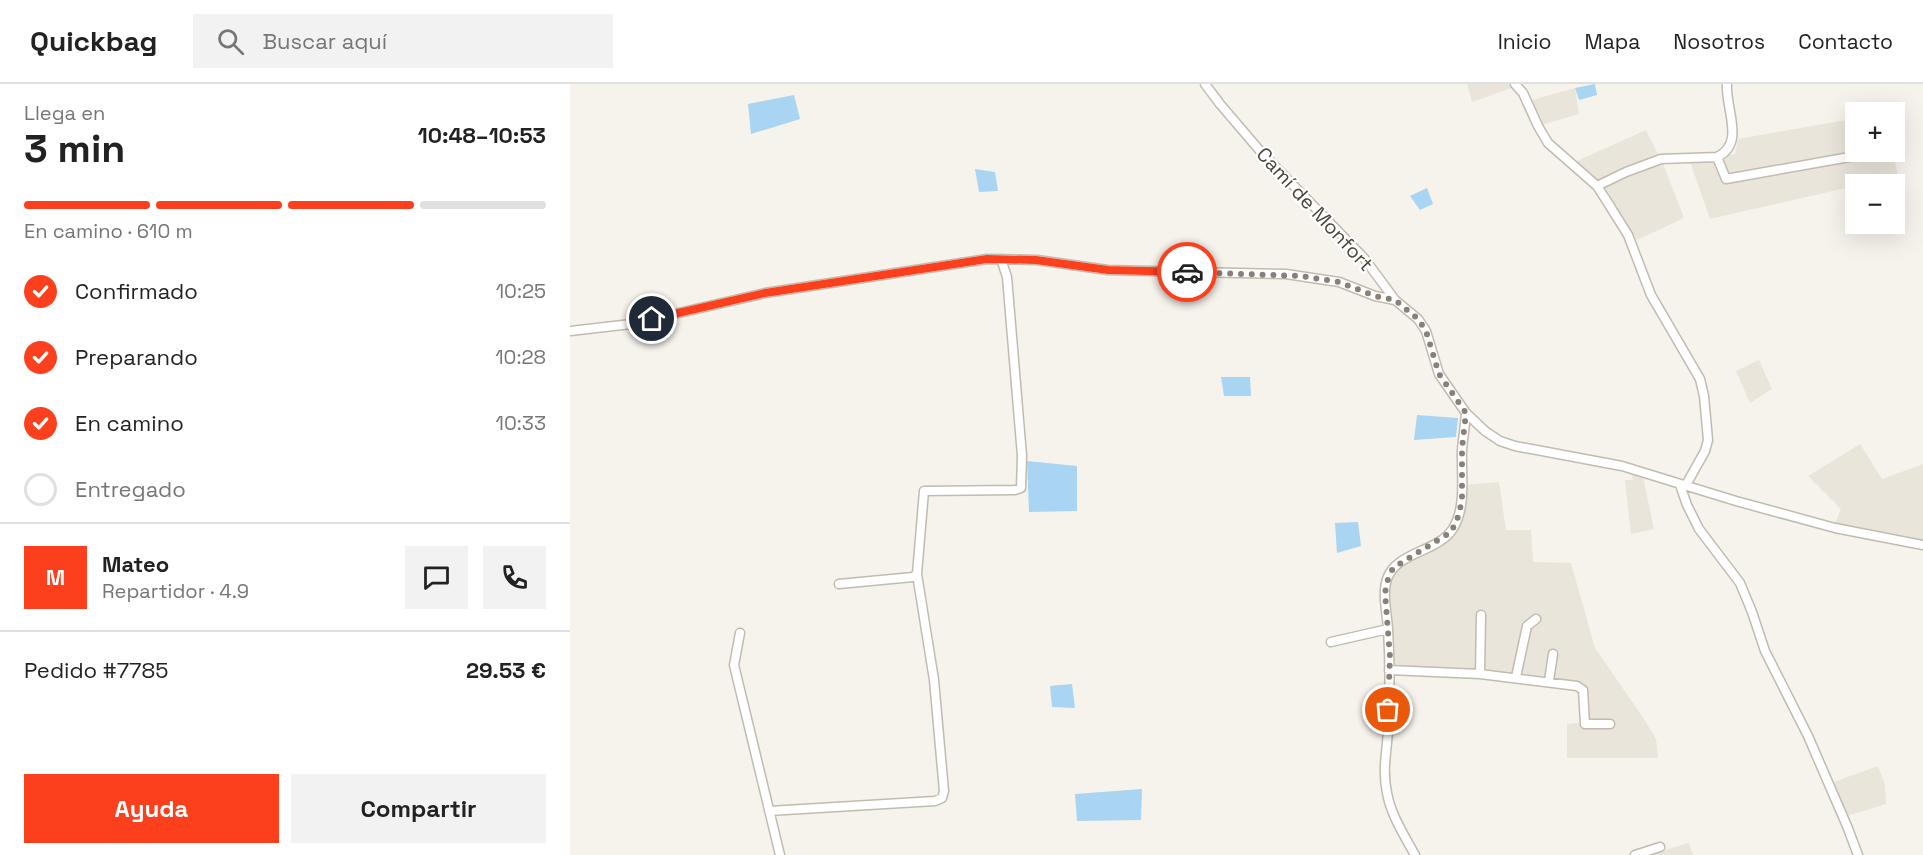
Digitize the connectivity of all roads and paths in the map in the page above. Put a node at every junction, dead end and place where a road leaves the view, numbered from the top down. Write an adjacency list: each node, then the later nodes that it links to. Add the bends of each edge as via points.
1 (1205, 84): 8 (street, Camí de Monfort, via 1268,159 1364,258)
2 (1515, 84): 6 (street, via 1548,143)
3 (1727, 84): 4 (street, via 1732,143)
4 (1717, 157): 5 (street, via 1726,179); 6 (street, via 1661,159)
5 (1845, 158)
6 (1597, 186): 11 (street, via 1628,235 1651,295 1700,379 1708,440)
7 (1001, 259): 8 (street, via 1108,270 1286,274 1339,282); 9 (street, via 765,293 631,324); 13 (street, via 1007,277 1022,456 1021,488 924,491)
8 (1395, 300): 10 (street, Camí de Monfort, via 1426,331 1439,374)
9 (570, 331)
10 (1466, 413): 11 (street, Camí de Monfort, via 1493,436 1515,446 1601,461); 17 (street, via 1462,501 1457,520 1451,532 1393,568 1385,593)
11 (1683, 485): 12 (street, Camí de Monfort, via 1835,528); 31 (street, via 1687,505 1699,529 1740,583 1765,651 1808,736)
12 (1923, 545)
13 (917, 574): 14 (street); 26 (street, via 935,690 942,798)
14 (839, 584)
15 (1481, 615): 22 (street)
16 (1536, 619): 23 (street, via 1527,626)
17 (1388, 629): 19 (street); 21 (street)
18 (740, 633): 26 (street, via 734,665)
19 (1332, 642)
20 (1553, 654): 24 (street)
21 (1389, 670): 22 (street); 29 (street, via 1384,774 1387,796)
22 (1480, 674): 23 (street)
23 (1516, 677): 24 (street)
24 (1549, 681): 25 (street, via 1583,690 1585,724)
25 (1611, 724)
26 (769, 811): 28 (street)
27 (1660, 847): 30 (street)
28 (780, 855)
29 (1415, 855)
30 (1635, 855)
31 (1858, 855)

